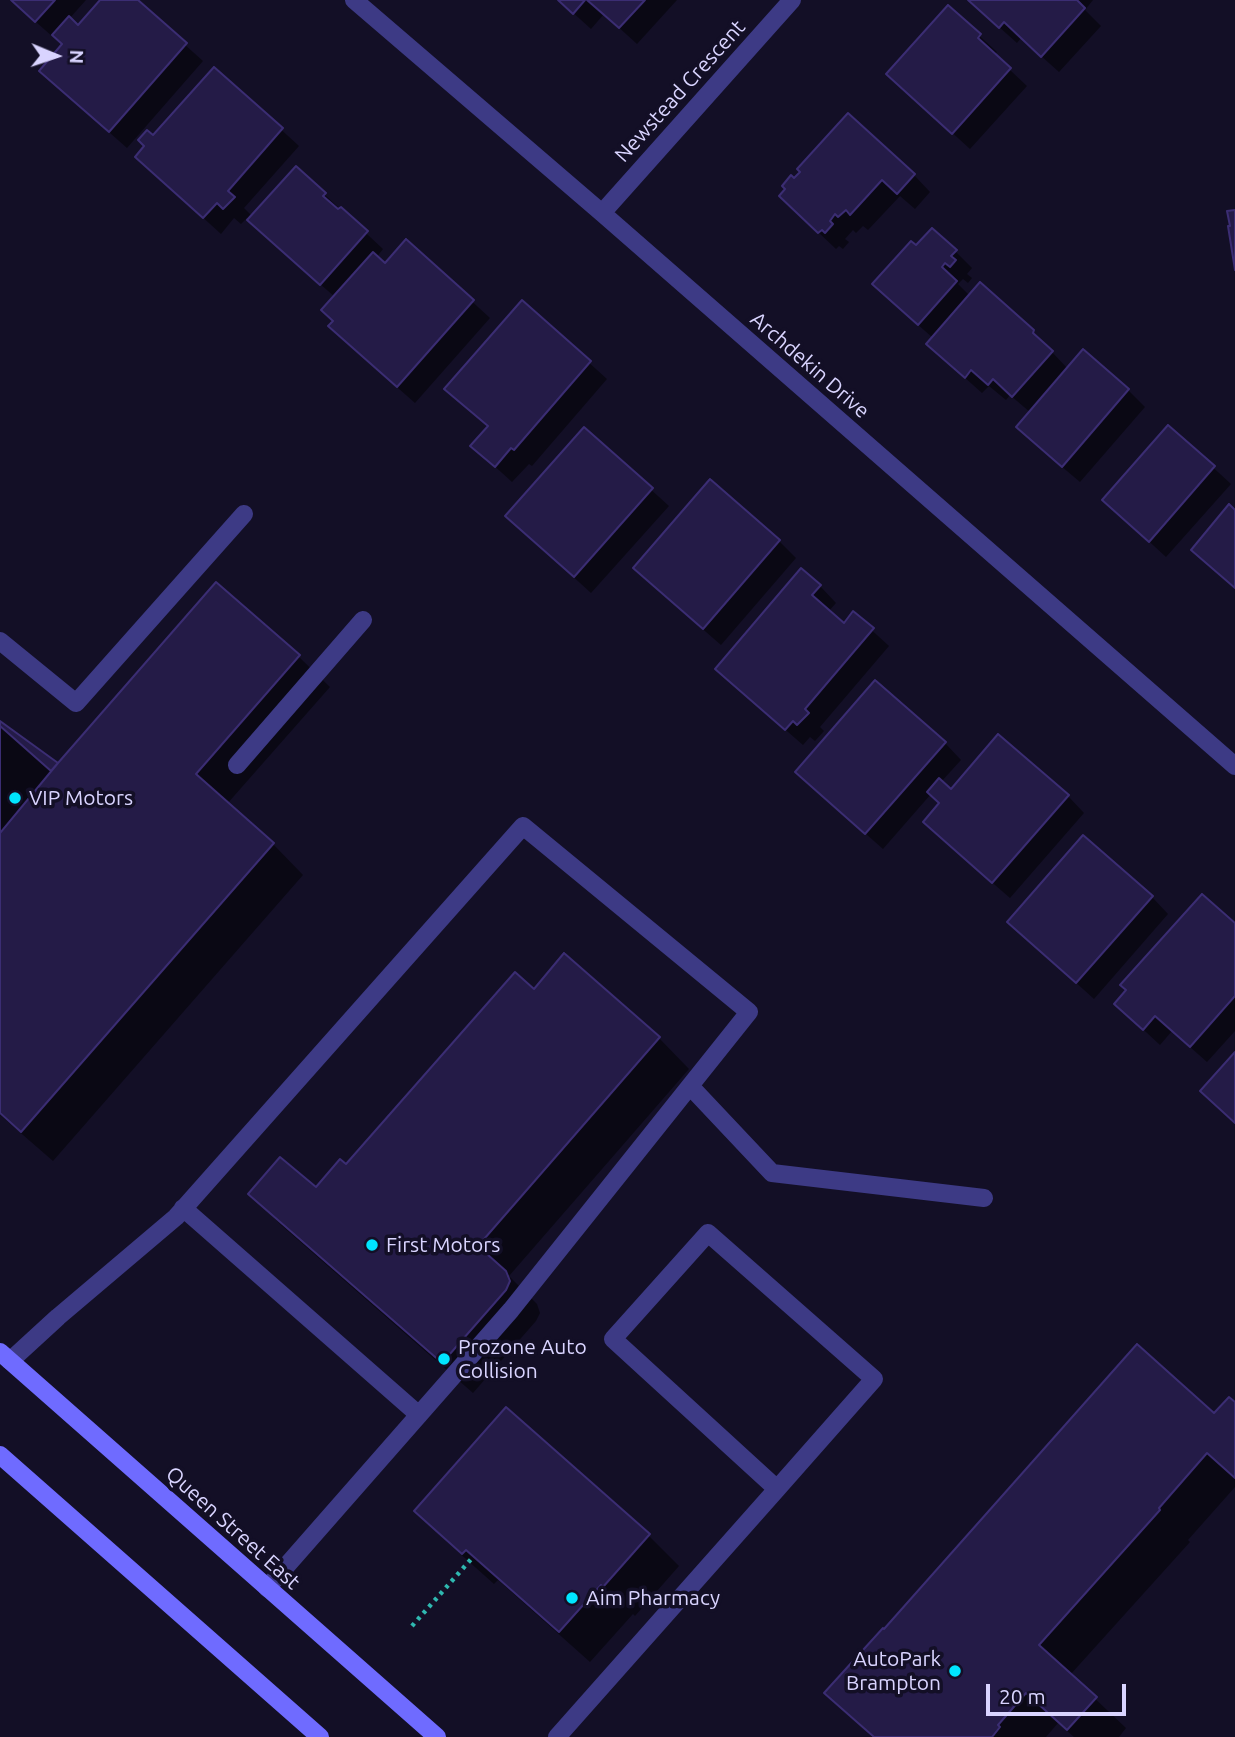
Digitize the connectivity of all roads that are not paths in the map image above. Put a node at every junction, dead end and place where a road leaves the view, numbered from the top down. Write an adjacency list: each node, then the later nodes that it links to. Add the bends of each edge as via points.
1 (354, 0): 3 (street, Archdekin Drive)
2 (792, 0): 3 (street, Newstead Crescent)
3 (602, 213): 8 (street, Archdekin Drive)
4 (244, 514): 6 (street, via 76,703)
5 (363, 620): 7 (street)
6 (0, 641)
7 (237, 765)
8 (1235, 766)
9 (690, 1086): 10 (street, via 772,1173); 11 (street, via 749,1012 523,826); 13 (street, via 511,1310)
10 (984, 1198)
11 (183, 1208): 12 (street, via 58,1317); 13 (street)
12 (5, 1356): 16 (main road, Queen Street East)
13 (419, 1415): 16 (street)
14 (0, 1455): 17 (main road)
15 (777, 1489): 15 (street, via 873,1380 708,1233 613,1339); 19 (street)
16 (267, 1588): 18 (main road, Queen Street East)
17 (320, 1737)
18 (438, 1737)
19 (557, 1737)

